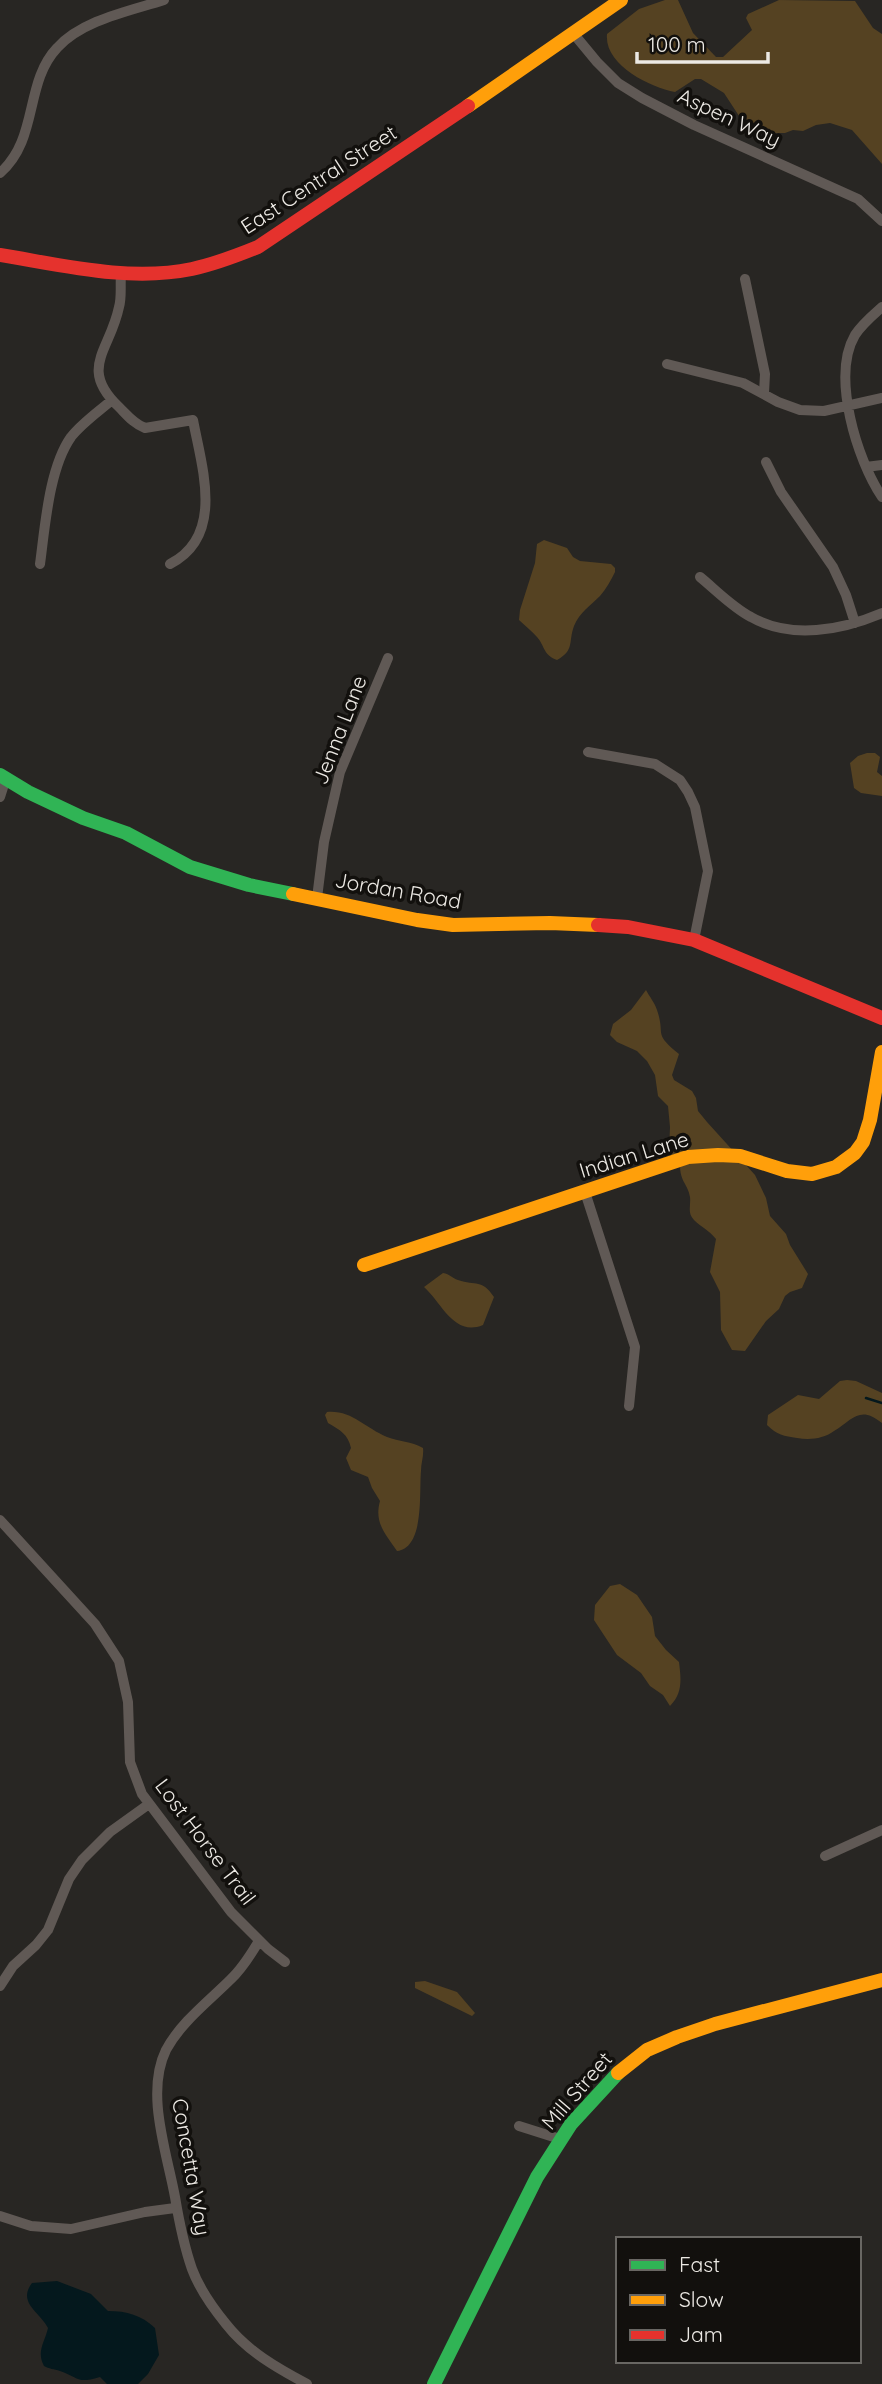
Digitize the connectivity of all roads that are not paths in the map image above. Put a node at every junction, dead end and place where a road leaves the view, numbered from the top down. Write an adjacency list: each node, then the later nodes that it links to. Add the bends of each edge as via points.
1 (621, 0): 3 (street, East Central Street)
2 (158, 1): 4 (street, via 90,26 57,47 38,85 25,139)
3 (573, 33): 5 (street, Aspen Way, via 611,76 642,98 858,199); 7 (street, East Central Street, via 258,247 181,272)
4 (0, 173)
5 (882, 221)
6 (0, 255): 7 (street, East Central Street)
7 (121, 274): 13 (street, via 120,306 98,367 101,386)
8 (745, 279): 11 (street, via 765,374)
9 (882, 307): 14 (street, via 854,337 846,365)
10 (667, 364): 11 (street, via 743,383)
11 (764, 393): 14 (street, via 800,410 824,411)
12 (882, 398): 14 (street)
13 (112, 400): 19 (street, via 79,428 64,453 50,492); 20 (street, via 145,428 193,419 206,510 193,546)
14 (848, 404): 17 (street)
15 (766, 462): 23 (street, via 833,567)
16 (882, 465): 17 (street)
17 (866, 467): 18 (street)
18 (882, 497)
19 (40, 564)
20 (170, 564)
21 (700, 577): 23 (street, via 764,624 805,631)
22 (882, 613): 23 (street)
23 (855, 623)
24 (388, 658): 28 (street, Jenna Lane, via 340,772)
25 (588, 752): 29 (street, via 654,764 680,780 688,792 708,871)
26 (3, 776): 27 (street); 28 (street, Jordan Road, via 190,867)
27 (0, 797)
28 (317, 898): 29 (street, Jordan Road, via 453,925 628,927)
29 (694, 940): 30 (street, Jordan Road)
30 (882, 1018)
31 (882, 1052): 32 (street, Indian Lane, via 863,1141 859,1150 836,1168 815,1176 746,1157 707,1155 688,1157)
32 (584, 1192): 33 (street, Indian Lane); 34 (street, via 635,1347)
33 (364, 1265)
34 (629, 1406)
35 (0, 1520): 36 (street, Lost Horse Trail, via 94,1625 119,1661 128,1702 130,1762)
36 (149, 1804): 39 (street, Lost Horse Trail, via 231,1912); 42 (street, via 110,1832 82,1860 48,1930)
37 (882, 1830): 38 (street)
38 (825, 1856)
39 (259, 1941): 40 (street, Lost Horse Trail); 45 (street, Concetta Way, via 232,1978 179,2032 159,2070 157,2110)
40 (285, 1962)
41 (882, 1980): 44 (street, Mill Street, via 715,2024 647,2050 614,2076)
42 (0, 1986)
43 (519, 2126): 44 (street)
44 (560, 2139): 48 (street, Mill Street)
45 (175, 2208): 46 (street, via 71,2229 31,2226); 47 (street, Concetta Way, via 192,2270 226,2324 248,2347)
46 (0, 2216)
47 (307, 2384)
48 (434, 2384)

